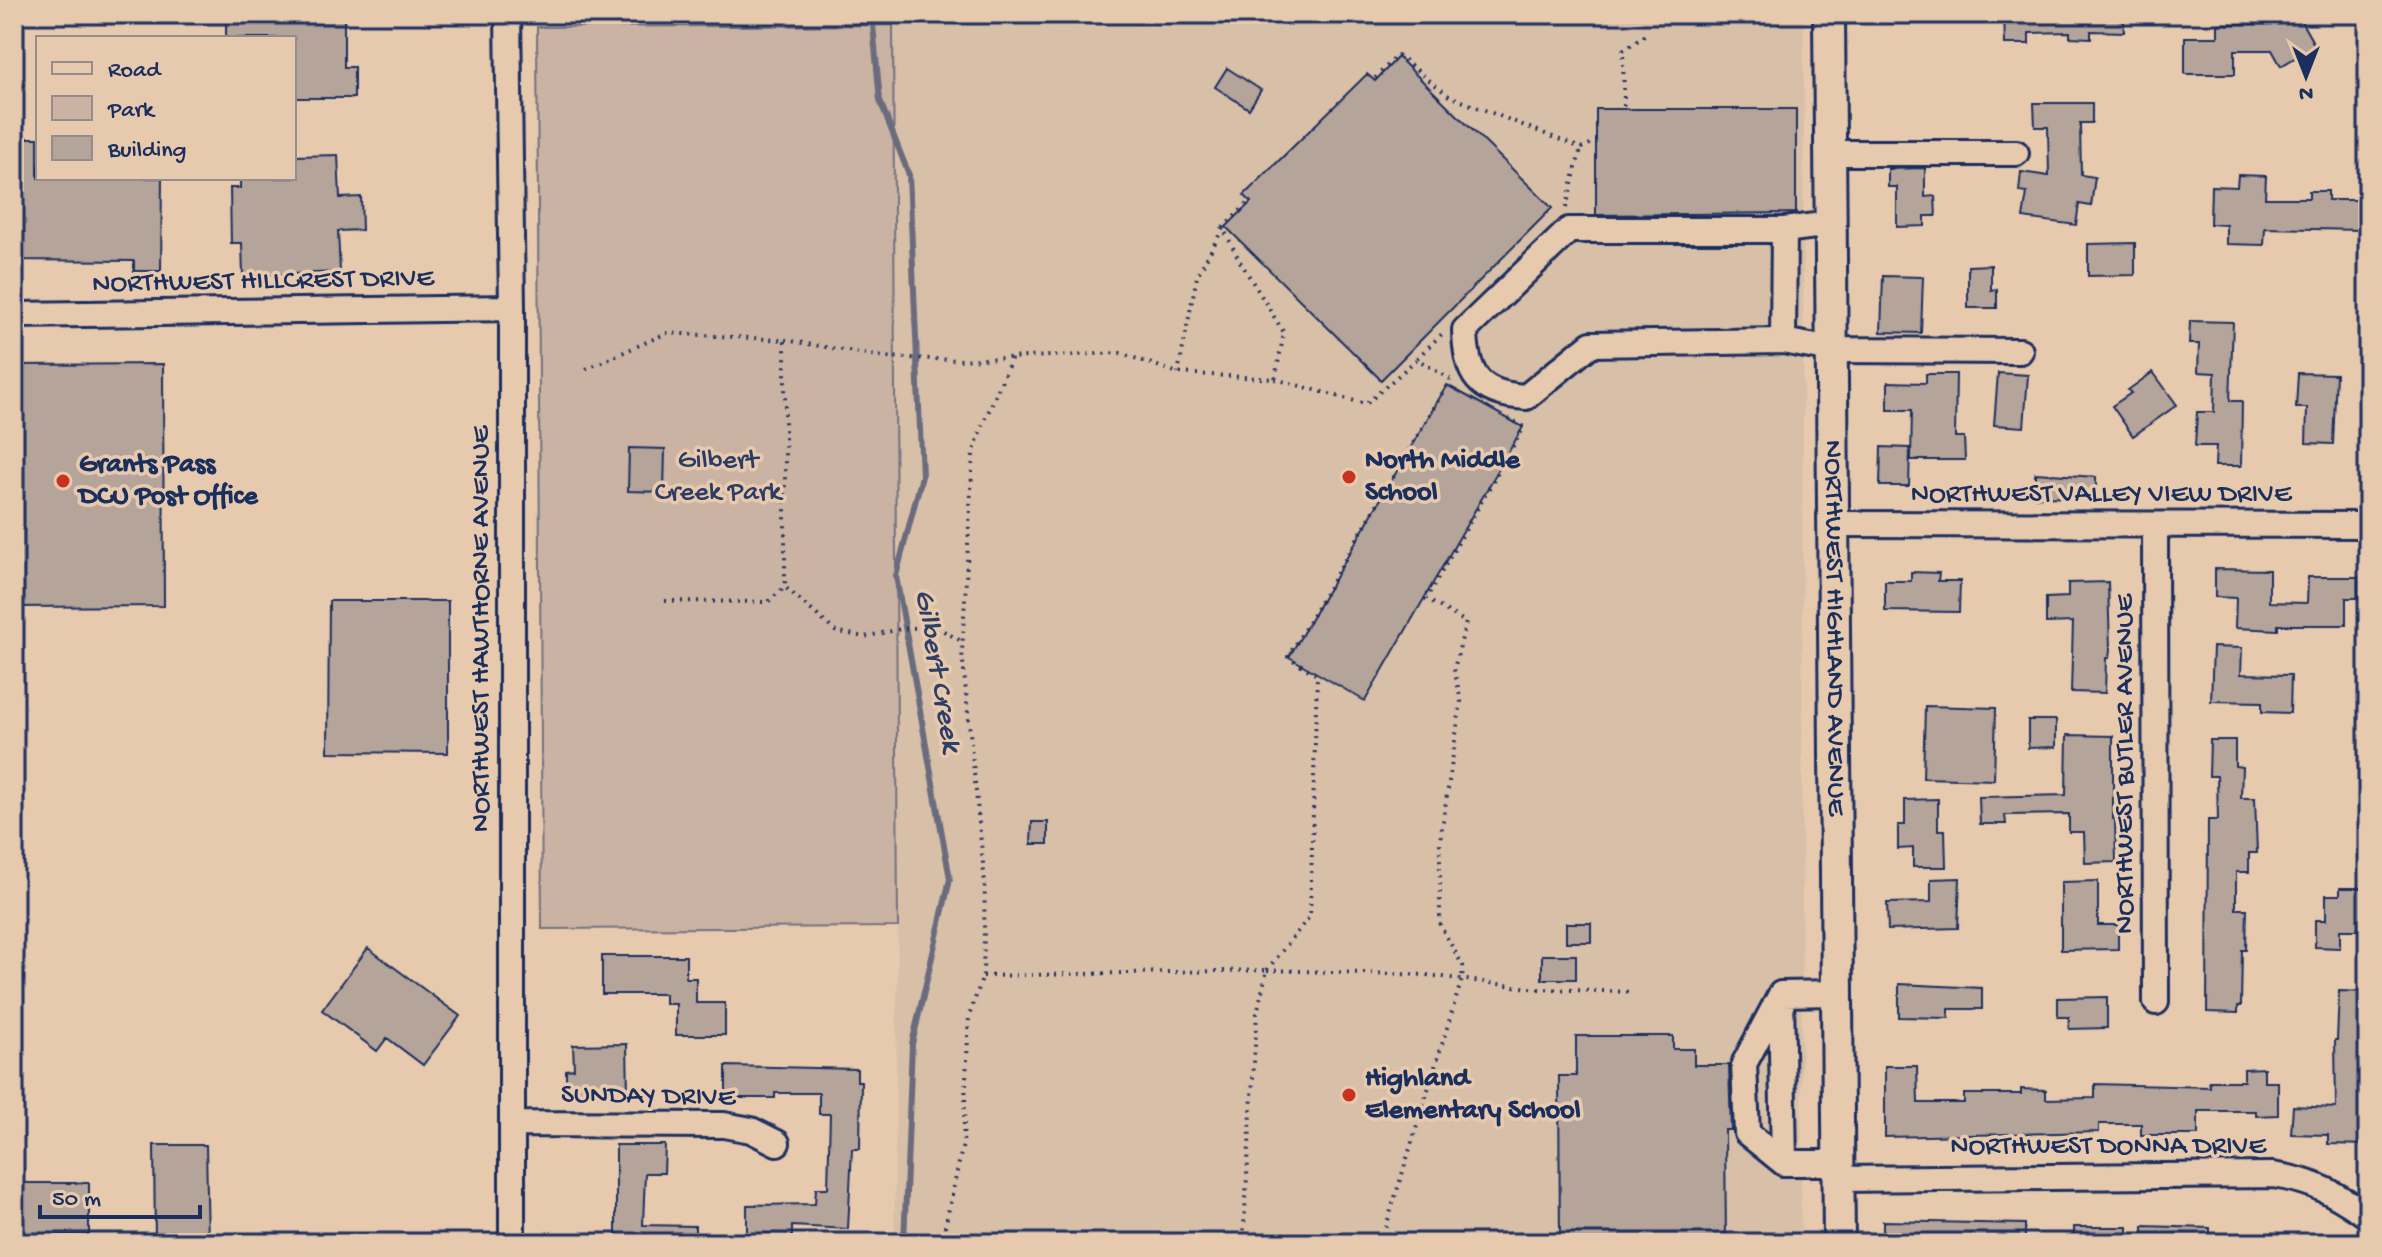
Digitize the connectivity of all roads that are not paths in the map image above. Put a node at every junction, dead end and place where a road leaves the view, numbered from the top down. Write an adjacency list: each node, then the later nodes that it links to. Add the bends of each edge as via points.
1 (508, 14): 7 (street, NORTHWEST HAWTHORNE AVENUE)
2 (1829, 14): 3 (main road, NORTHWEST HIGHLAND AVENUE)
3 (1830, 153): 4 (street); 5 (main road, NORTHWEST HIGHLAND AVENUE)
4 (2016, 153)
5 (1831, 224): 6 (street); 10 (main road, NORTHWEST HIGHLAND AVENUE)
6 (1784, 230): 9 (street); 9 (street, via 1569,230 1465,330 1466,360 1481,382 1501,395 1526,397 1591,344)
7 (512, 308): 8 (street, NORTHWEST HILLCREST DRIVE); 18 (street, NORTHWEST HAWTHORNE AVENUE)
8 (14, 315)
9 (1783, 341): 10 (street)
10 (1832, 350): 11 (street); 12 (main road, NORTHWEST HIGHLAND AVENUE)
11 (2020, 351)
12 (1835, 524): 14 (street, NORTHWEST VALLEY VIEW DRIVE); 15 (main road, NORTHWEST HIGHLAND AVENUE)
13 (2368, 525): 14 (street, NORTHWEST VALLEY VIEW DRIVE)
14 (2155, 526): 17 (street, NORTHWEST BUTLER AVENUE)
15 (1837, 993): 16 (street); 21 (main road, NORTHWEST HIGHLAND AVENUE)
16 (1781, 994): 20 (street); 20 (street, via 1744,1064 1747,1133)
17 (2156, 1002)
18 (513, 1124): 19 (street, SUNDAY DRIVE, via 724,1125); 23 (street, NORTHWEST HAWTHORNE AVENUE)
19 (777, 1143)
20 (1784, 1163): 21 (street, NORTHWEST DONNA DRIVE)
21 (1838, 1171): 22 (street, NORTHWEST DONNA DRIVE, via 2273,1175 2303,1179 2334,1192); 24 (main road, NORTHWEST HIGHLAND AVENUE)
22 (2368, 1216)
23 (512, 1243)
24 (1839, 1243)

